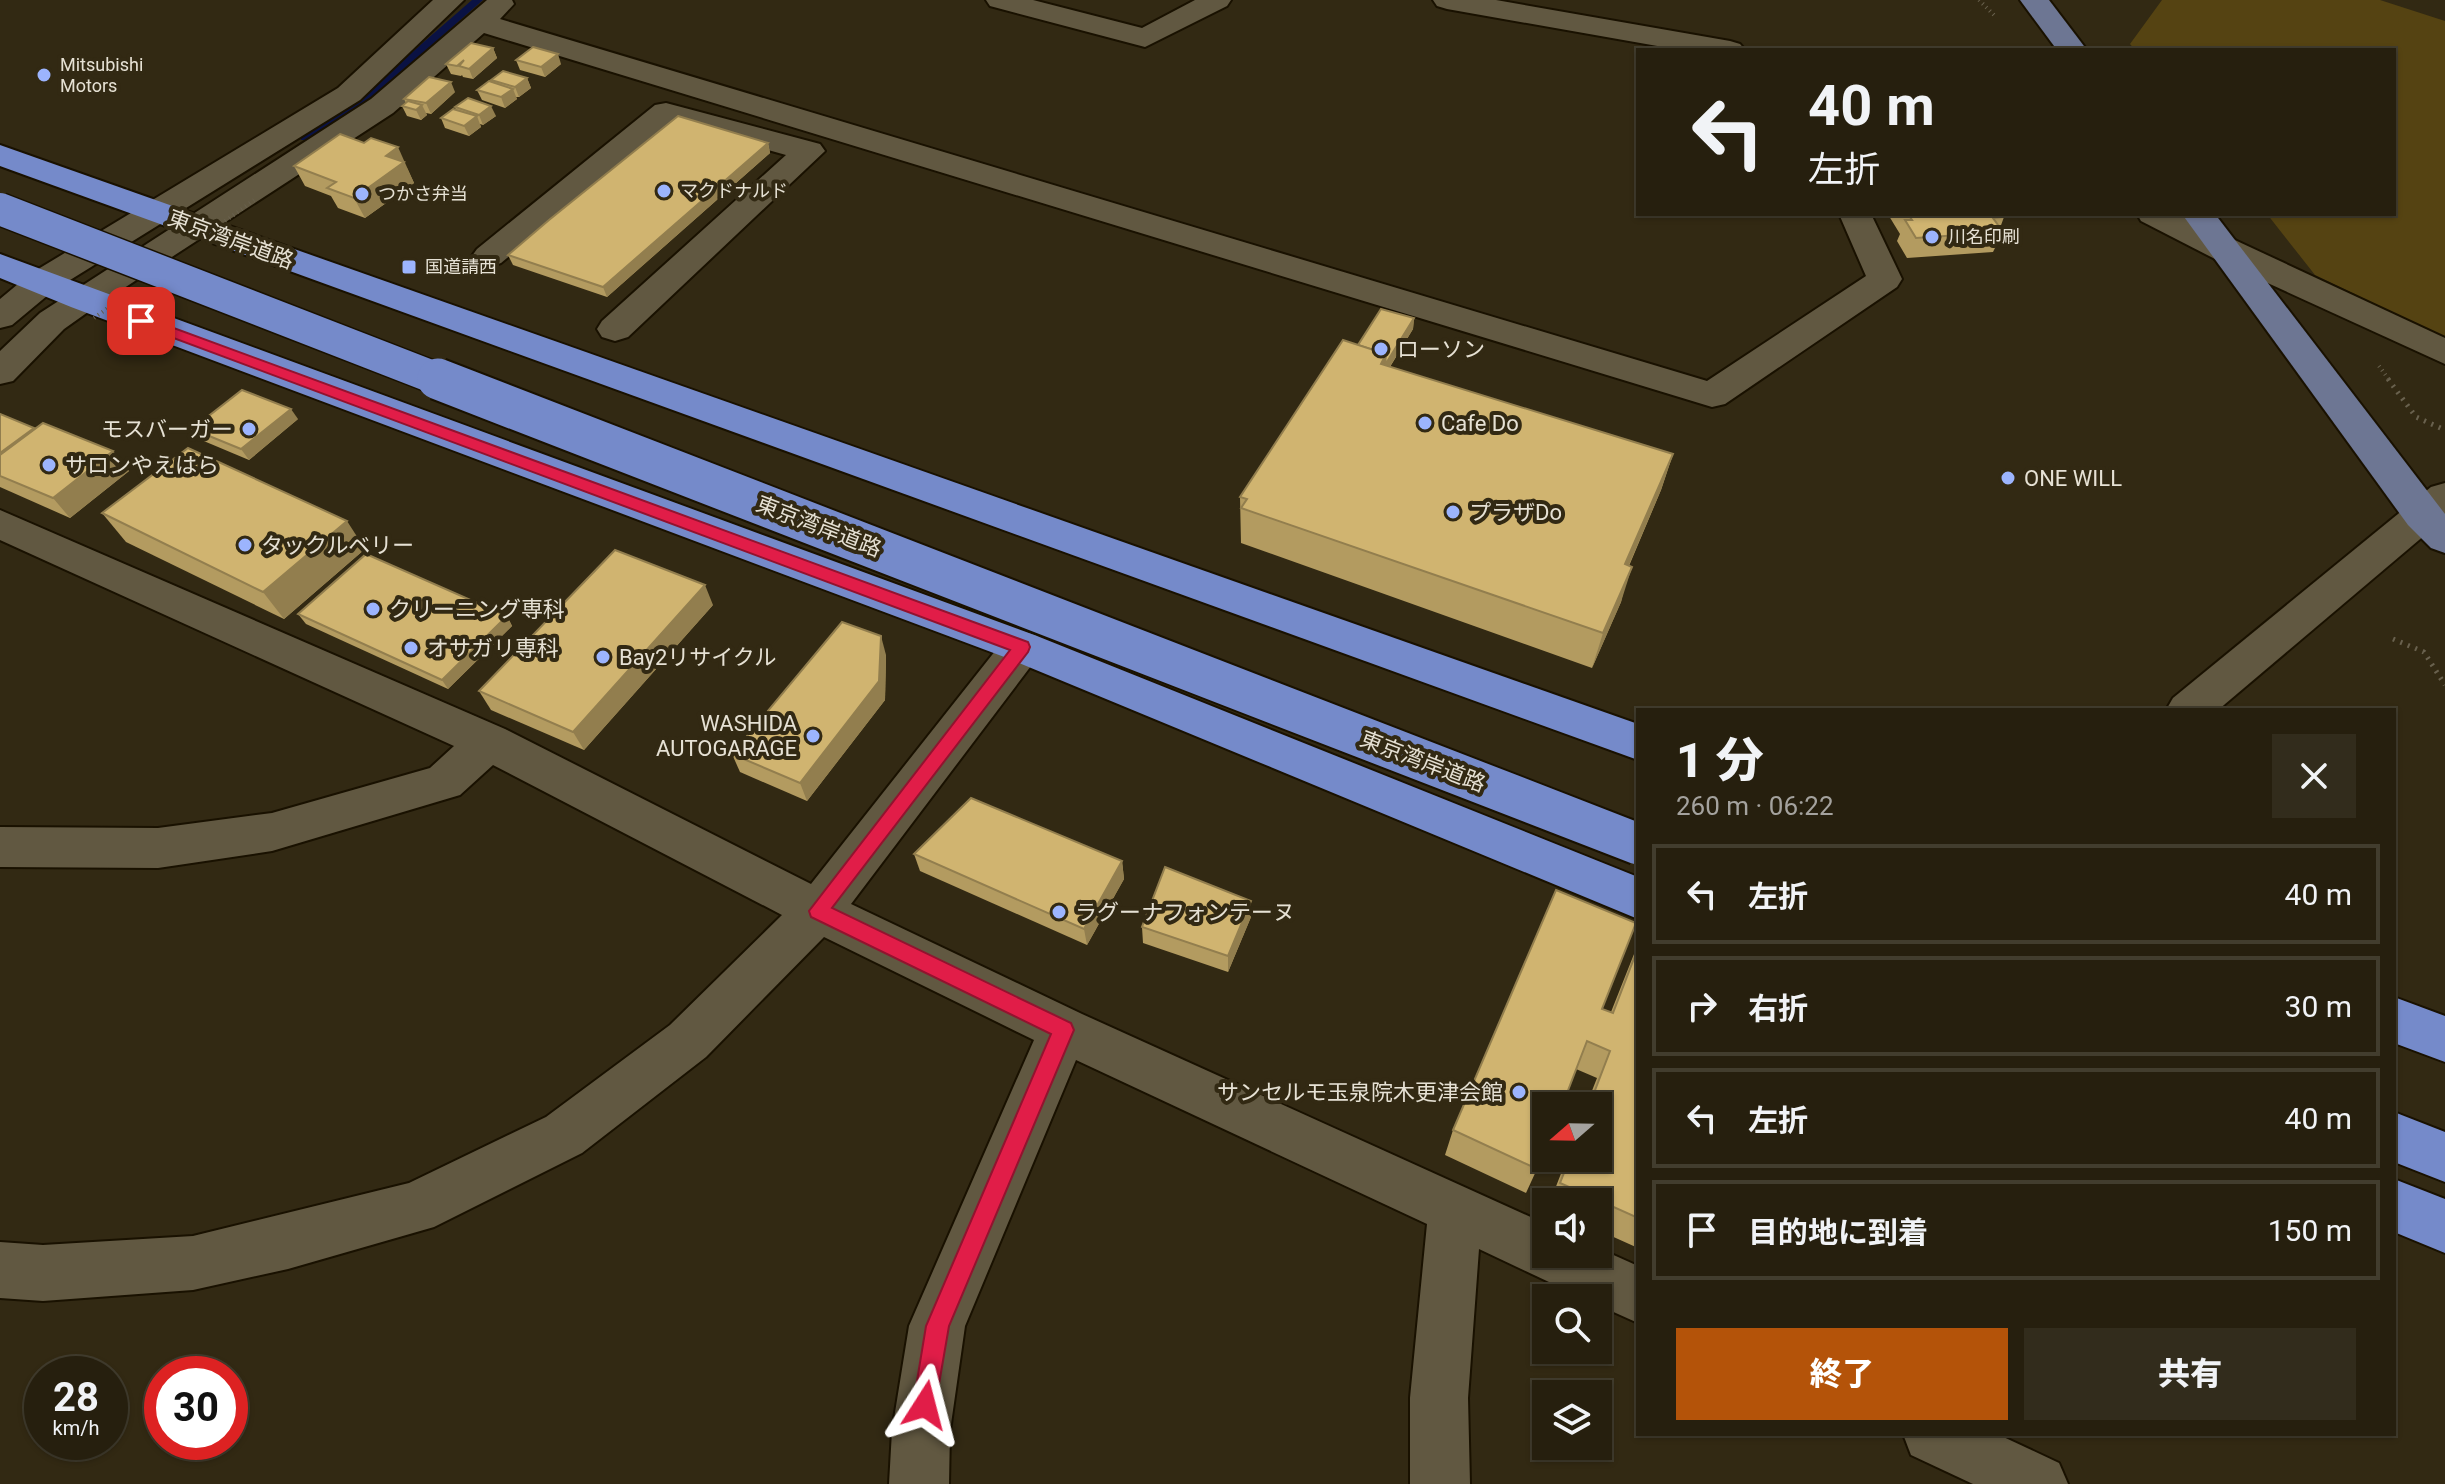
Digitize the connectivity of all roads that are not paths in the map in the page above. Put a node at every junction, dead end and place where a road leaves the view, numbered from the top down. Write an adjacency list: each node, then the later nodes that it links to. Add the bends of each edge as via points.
1 (450, 0): 12 (street, via 349,94)
2 (505, 0): 7 (street)
3 (1000, 0): 4 (street, via 1145,38)
4 (1217, 0)
5 (1447, 0): 8 (street)
6 (2034, 0): 9 (main road)
7 (480, 22): 13 (street, via 1712,395 1885,279); 16 (street, via 382,106)
8 (1719, 48)
9 (2070, 48)
10 (0, 155): 12 (highway, 東京湾岸道路)
11 (0, 209): 34 (highway, 東京湾岸道路, bridge)
12 (158, 213): 16 (highway, 東京湾岸道路); 21 (street)
13 (1856, 216)
14 (2157, 216): 17 (street)
15 (2200, 216): 17 (main road)
16 (195, 227): 22 (street); 32 (highway, 東京湾岸道路)
17 (2227, 252): 25 (street); 27 (main road)
18 (489, 256): 24 (street, via 666,112 809,151)
19 (0, 265): 21 (highway)
20 (0, 275): 21 (highway)
21 (42, 282): 22 (highway); 23 (street)
22 (95, 315): 26 (street, via 52,321); 30 (highway)
23 (0, 317)
24 (615, 329)
25 (2445, 352)
26 (0, 372)
27 (2437, 517): 29 (main road); 31 (street)
28 (0, 524): 33 (street)
29 (2445, 567)
30 (1022, 647): 36 (highway); 37 (street)
31 (2191, 708)
32 (1636, 741)
33 (489, 742): 35 (street, via 444,782 272,832 158,848); 37 (street)
34 (1636, 843)
35 (0, 847)
36 (1636, 897)
37 (818, 911): 39 (street); 48 (street, via 688,1041 564,1135 415,1208 193,1263 43,1273)
38 (2396, 1021): 40 (highway)
39 (1064, 1030): 44 (street); 51 (street, via 937,1326 921,1431)
40 (2445, 1039)
41 (2396, 1138): 42 (highway)
42 (2445, 1157)
43 (2396, 1206): 45 (highway)
44 (1455, 1209): 46 (street); 52 (street, via 1439,1398)
45 (2445, 1226)
46 (1532, 1245)
47 (1580, 1268): 49 (street)
48 (0, 1270)
49 (1636, 1294)
50 (1952, 1454): 53 (street)
51 (919, 1484)
52 (1440, 1484)
53 (2038, 1484)

